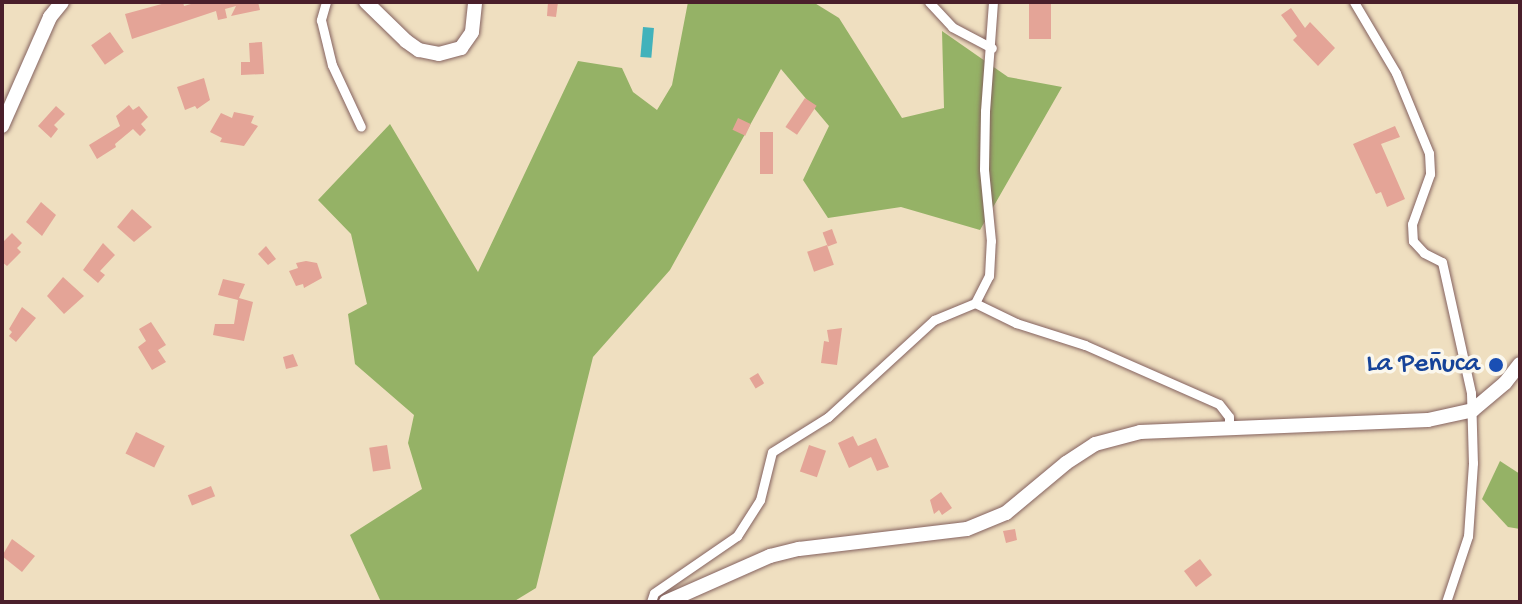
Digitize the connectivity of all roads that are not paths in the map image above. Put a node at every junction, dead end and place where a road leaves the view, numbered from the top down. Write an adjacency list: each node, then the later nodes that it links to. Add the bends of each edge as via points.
1 (62, 2): 9 (street, via 50,17)
2 (326, 2): 10 (street, via 321,20 332,65)
3 (366, 2): 4 (street, via 406,41 439,54 461,48 472,32)
4 (475, 2)
5 (929, 2): 8 (street, via 952,27)
6 (993, 2): 8 (street)
7 (1354, 2): 13 (street, via 1396,73 1429,153 1430,174 1412,224 1413,241 1442,262)
8 (992, 48): 11 (street, via 984,169 989,276)
9 (2, 126)
10 (361, 127)
11 (975, 303): 14 (street, via 1219,404 1229,417); 15 (street, via 934,320 828,417 772,452 760,500 737,536 654,593)
12 (1520, 364): 13 (street)
13 (1473, 410): 14 (street, via 1428,420); 17 (street, via 1468,536)
14 (1229, 429): 16 (street, via 1140,432 1095,444 1006,513 967,529 770,556)
15 (651, 602)
16 (666, 602)
17 (1446, 602)

